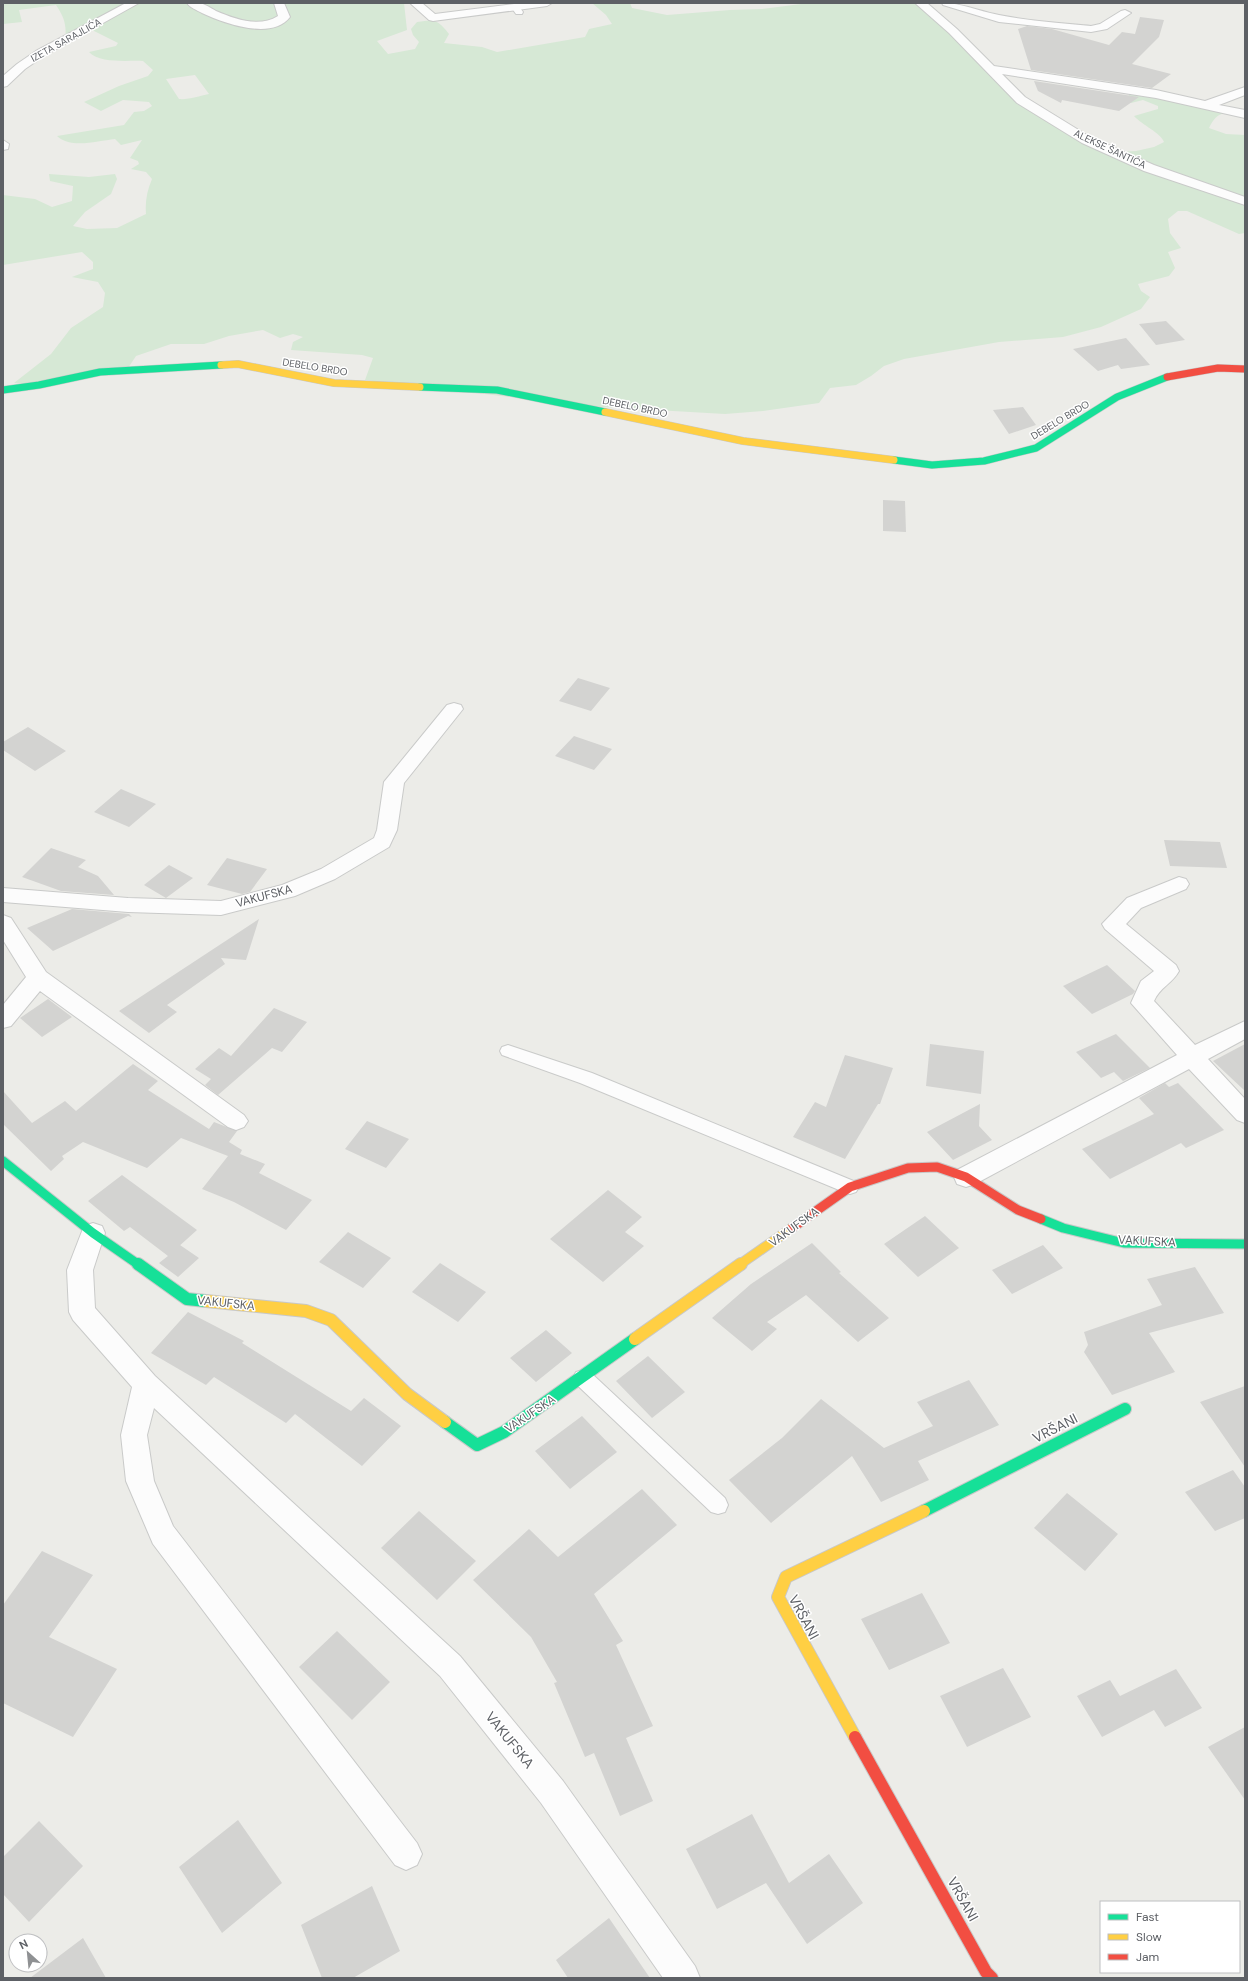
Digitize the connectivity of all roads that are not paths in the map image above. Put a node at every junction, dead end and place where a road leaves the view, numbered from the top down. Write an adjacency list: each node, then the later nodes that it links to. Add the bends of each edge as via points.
1 (134, 3): 11 (street, IZETA SARAJLIĆA, via 50,47 29,60)
2 (192, 3): 3 (street, via 227,20 253,25 274,23 284,17)
3 (279, 3)
4 (415, 3): 8 (street, via 433,18 443,19 517,10)
5 (547, 3): 8 (street)
6 (920, 3): 10 (street, ALEKSE ŠANTIĆA)
7 (947, 3): 9 (street, via 976,14 996,18 1091,29 1103,27)
8 (531, 4)
9 (1124, 13)
10 (991, 69): 13 (street, via 1149,93); 15 (street, ALEKSE ŠANTIĆA, via 1021,100 1086,140 1149,168)
11 (3, 83)
12 (1245, 91): 13 (street)
13 (1207, 105): 14 (street)
14 (1245, 114)
15 (1245, 201)
16 (1245, 369): 17 (street, DEBELO BRDO, via 1218,368 1172,375 1117,397 1036,448 984,461 932,465 743,441 497,390 334,383 238,364 100,372)
17 (3, 390)
18 (454, 709): 20 (street, VAKUFSKA, via 394,782 382,842 328,874 288,892 221,908 128,905)
19 (1179, 884): 26 (street, via 1134,903 1113,924 1168,971 1148,987 1142,1003)
20 (3, 895)
21 (3, 923): 22 (street)
22 (38, 978): 23 (street); 28 (street)
23 (3, 1020)
24 (1245, 1029): 26 (street)
25 (508, 1051): 31 (lane, via 586,1078)
26 (1190, 1057): 27 (street); 30 (street)
27 (1245, 1114)
28 (236, 1120)
29 (3, 1161): 32 (street, VAKUFSKA)
30 (966, 1177): 31 (street, VAKUFSKA, via 937,1167 908,1168); 33 (street, VAKUFSKA, via 1018,1210 1063,1228 1124,1243)
31 (850, 1187): 34 (street, VAKUFSKA)
32 (93, 1234): 34 (street, VAKUFSKA, via 187,1299 306,1311 331,1320 407,1394 476,1445 504,1432); 35 (street, VAKUFSKA, via 80,1270 82,1312)
33 (1245, 1244)
34 (583, 1378): 37 (lane)
35 (146, 1384): 38 (street, via 134,1435 140,1481 163,1535); 39 (street, VAKUFSKA, via 450,1666 552,1792)
36 (1125, 1409): 40 (street, VRŠANI, via 923,1512 786,1577 778,1596 986,1972)
37 (718, 1505)
38 (406, 1854)
39 (683, 1978)
40 (992, 1978)

